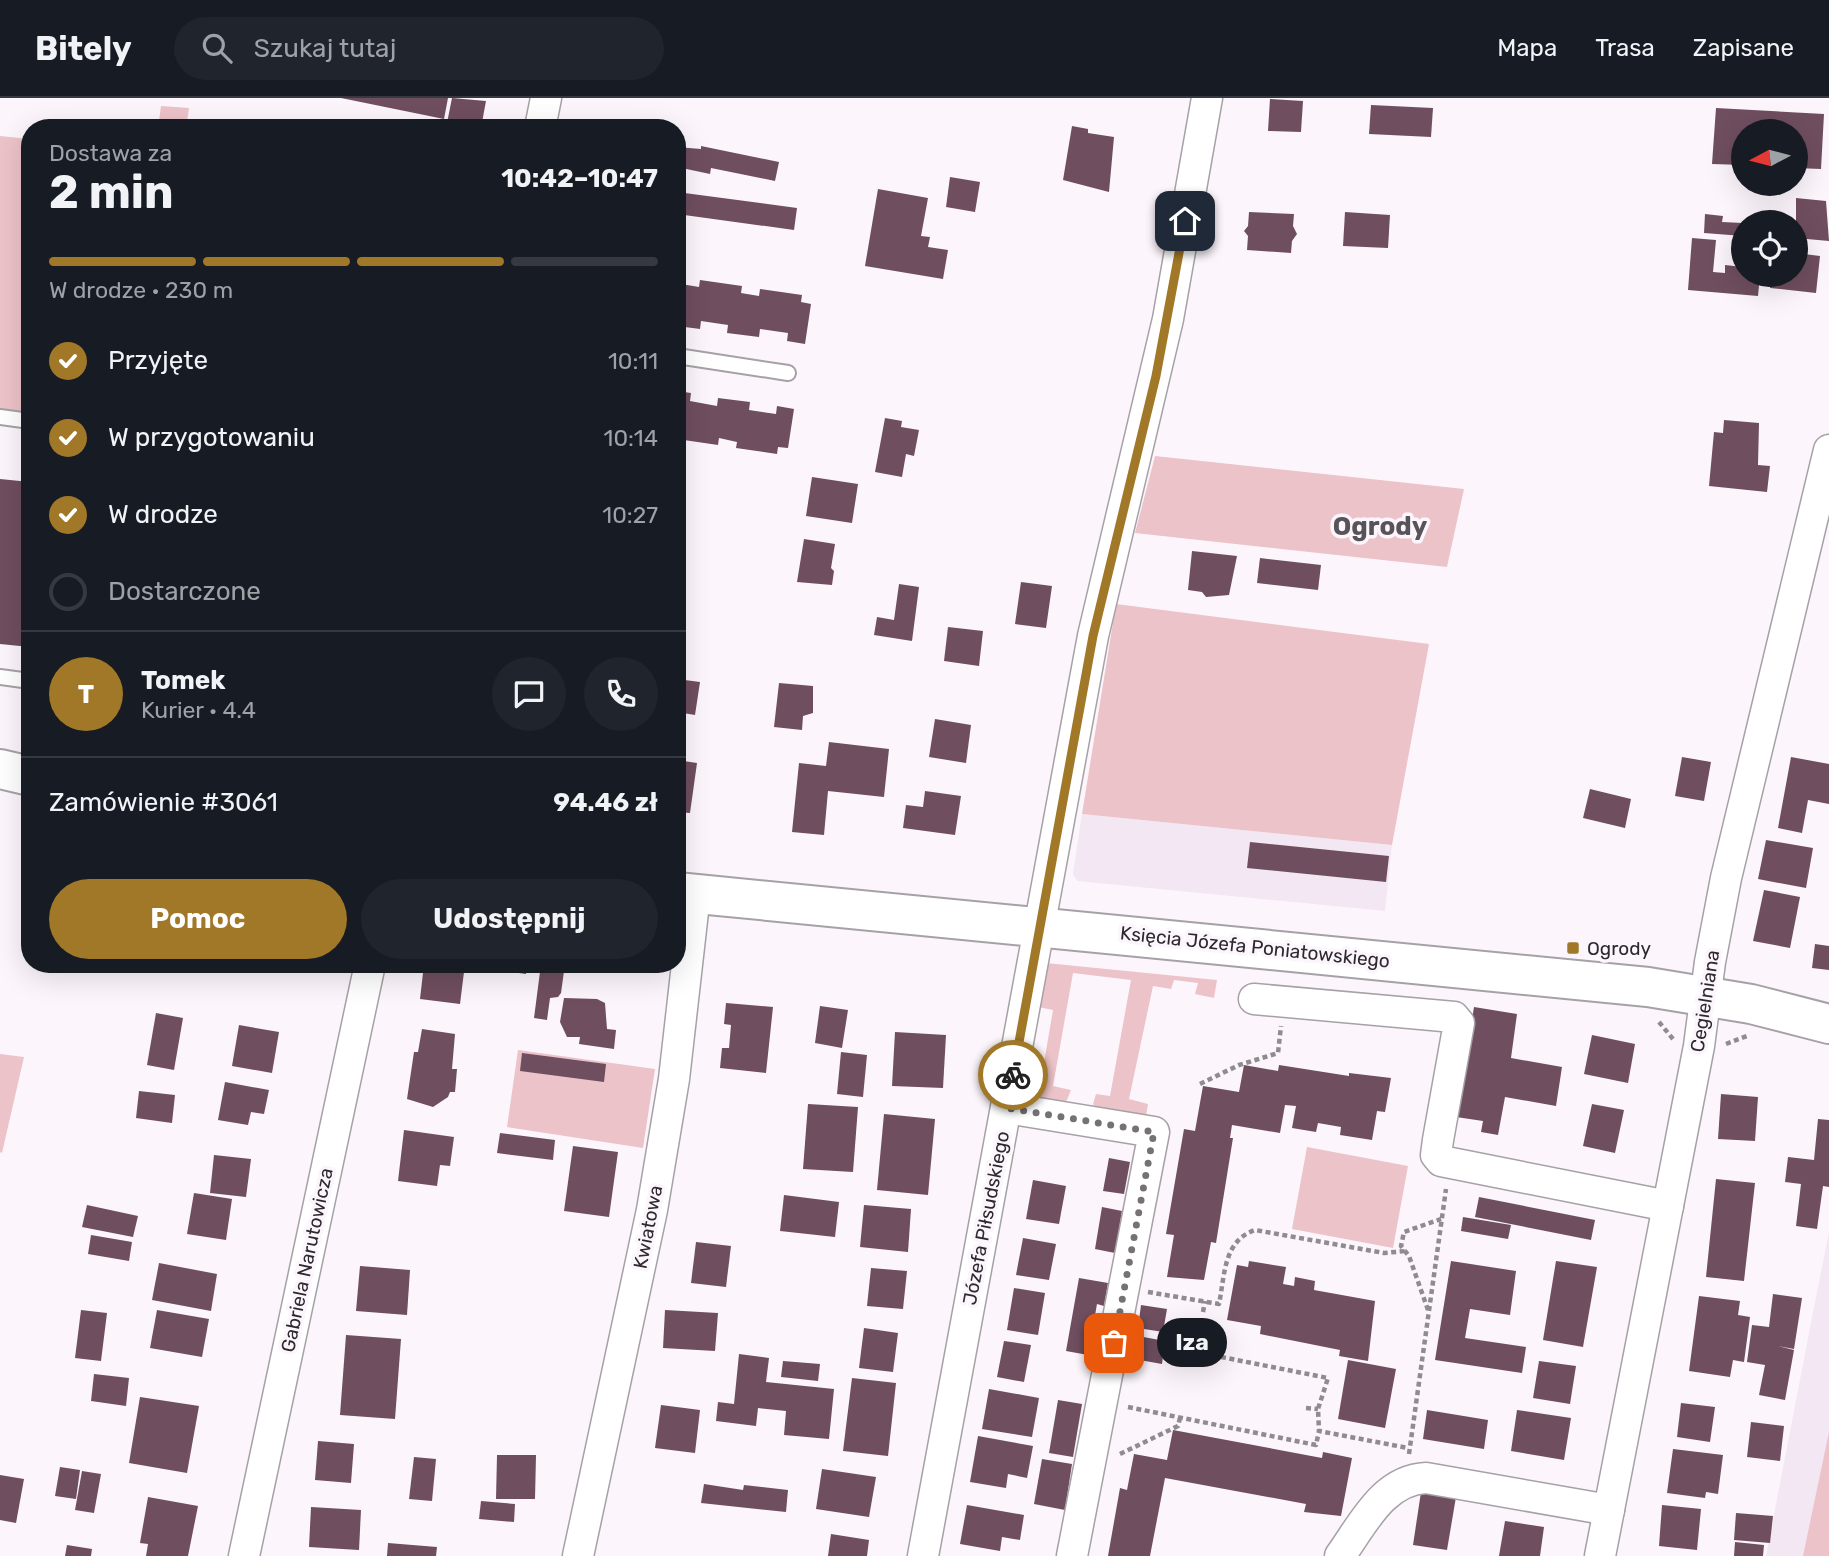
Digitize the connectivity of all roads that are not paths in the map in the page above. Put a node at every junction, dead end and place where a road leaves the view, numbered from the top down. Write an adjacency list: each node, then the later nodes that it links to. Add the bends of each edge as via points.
1 (546, 98): 3 (street)
2 (1207, 98): 14 (street, Józefa Piłsudskiego, via 1168,319 1104,584)
3 (542, 119)
4 (686, 357): 5 (lane)
5 (788, 373)
6 (0, 417): 7 (lane)
7 (21, 420)
8 (1829, 450): 17 (street, Cegielniana, via 1726,878)
9 (0, 677): 10 (lane)
10 (21, 680)
11 (0, 769): 12 (street)
12 (21, 774)
13 (686, 893): 14 (street, Księcia Józefa Poniatowskiego)
14 (1041, 926): 17 (street, Księcia Józefa Poniatowskiego); 20 (street, Józefa Piłsudskiego)
15 (368, 973): 23 (street, Gabriela Narutowicza)
16 (681, 973): 24 (street, Kwiatowa, via 674,1079 652,1210)
17 (1706, 995): 19 (street, Księcia Józefa Poniatowskiego); 21 (street, Cegielniana)
18 (1254, 999): 21 (street, via 1454,1017 1459,1023 1436,1156 1449,1163)
19 (1829, 1024)
20 (1007, 1108): 25 (street, Józefa Piłsudskiego); 26 (street, via 1154,1132)
21 (1668, 1206): 22 (street, Cegielniana)
22 (1609, 1510): 27 (street, via 1411,1479 1384,1496); 28 (street, Cegielniana)
23 (244, 1556)
24 (578, 1556)
25 (923, 1556)
26 (1072, 1556)
27 (1340, 1556)
28 (1600, 1556)

